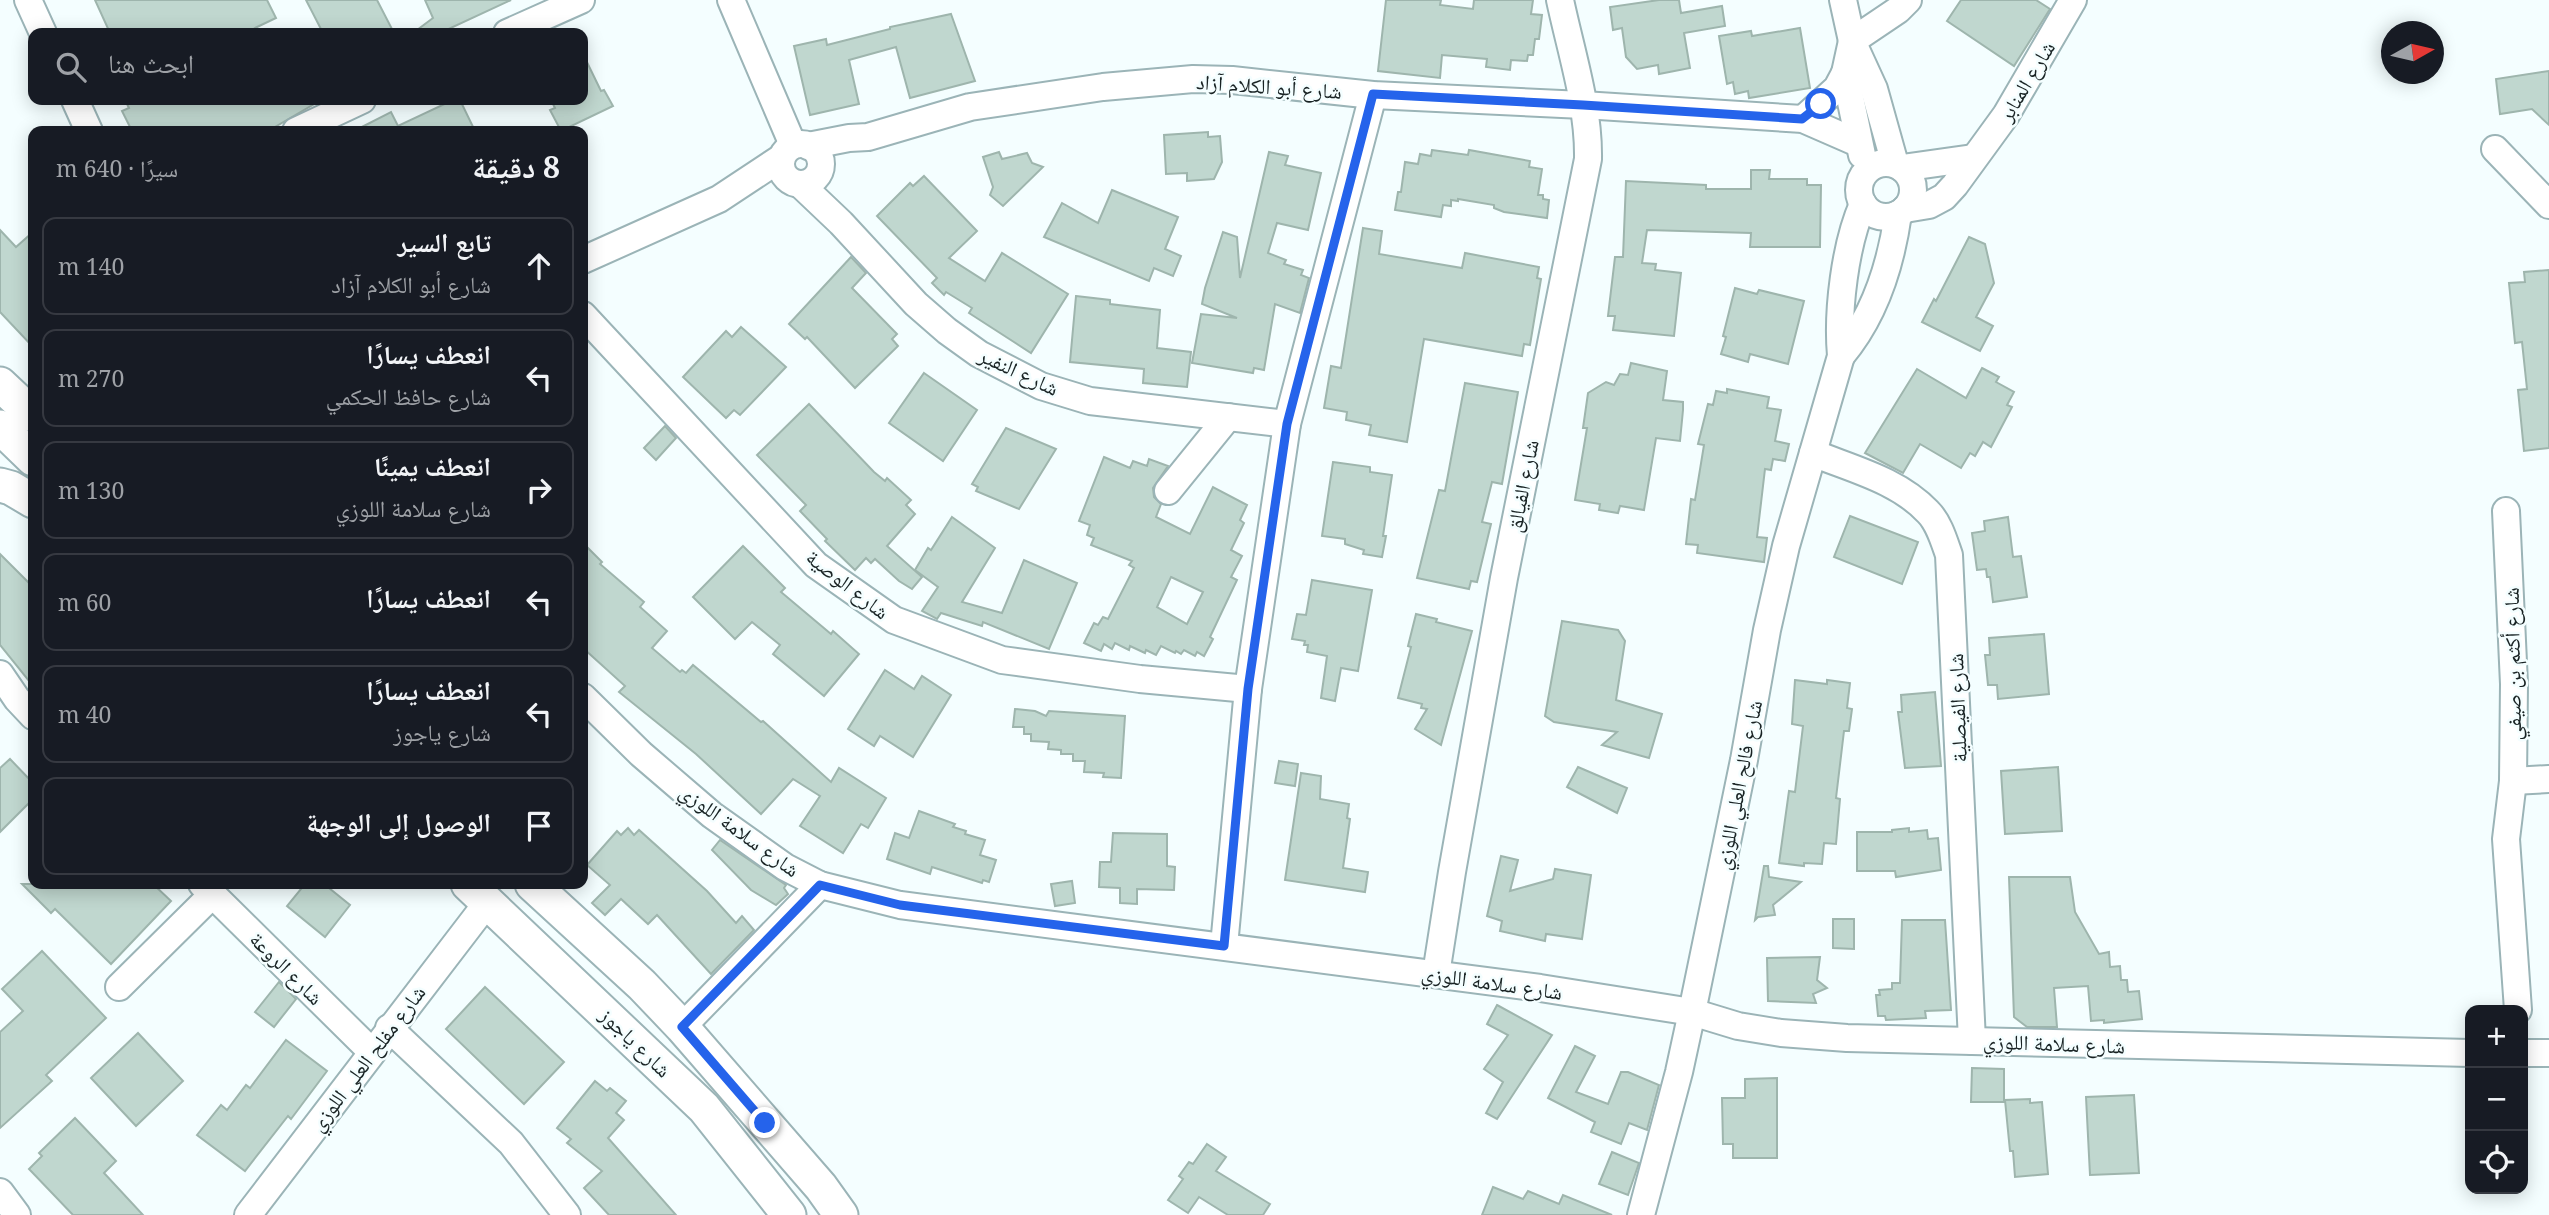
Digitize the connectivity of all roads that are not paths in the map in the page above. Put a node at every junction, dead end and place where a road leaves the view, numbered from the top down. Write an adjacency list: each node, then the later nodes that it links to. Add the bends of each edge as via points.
1 (28, 0): 8 (street)
2 (581, 0): 9 (street)
3 (732, 0): 22 (street, شارع النفير)
4 (1560, 0): 15 (street, شارع الفيالق)
5 (1843, 0): 10 (street)
6 (1908, 0): 10 (street)
7 (2073, 0): 21 (street, شارع المنابر, via 2006,115)
8 (41, 28)
9 (518, 28)
10 (1852, 41): 11 (street); 23 (street, via 1874,89)
11 (1845, 74): 16 (street, via 1837,88); 19 (street)
12 (1373, 94): 15 (street, شارع أبو الكلام آزاد); 22 (street, شارع أبو الكلام آزاد, via 1232,80 1103,87 970,107 868,137 854,148); 34 (street)
13 (77, 105): 17 (street)
14 (351, 105): 18 (street)
15 (1583, 105): 16 (street, شارع أبو الكلام آزاد); 53 (street, شارع الفيالق, via 1588,138 1585,177 1507,564)
16 (1802, 119): 19 (street, شارع أبو الكلام آزاد)
17 (87, 126)
18 (307, 126)
19 (1858, 143): 24 (street)
20 (2495, 149): 26 (street)
21 (1973, 158): 23 (street); 27 (street, شارع المنابر, via 1944,197)
22 (802, 165): 28 (street, شارع أبو الكلام آزاد); 33 (street, شارع النفير, via 841,223 888,276 979,354 1041,386 1090,401)
23 (1899, 166): 24 (street, via 1878,164); 27 (street, via 1913,185 1913,195)
24 (1867, 171): 25 (street, via 1860,184)
25 (1863, 204): 27 (street, via 1880,216); 30 (street, شارع فالح العلي اللوزي, via 1842,297)
26 (2549, 205)
27 (1902, 212): 30 (street, شارع فالح العلي اللوزي, via 1874,299 1858,335)
28 (588, 258)
29 (588, 320): 43 (street, شارع الوصية, via 816,565 894,620 1002,660)
30 (1841, 356): 36 (street, شارع فالح العلي اللوزي)
31 (0, 384): 32 (main road)
32 (28, 410)
33 (1228, 417): 34 (street, شارع النفير); 39 (street)
34 (1287, 424): 43 (street)
35 (0, 427): 37 (main road)
36 (1813, 453): 56 (street, شارع فالح العلي اللوزي, via 1767,631); 59 (street, شارع الفيصلية, via 1908,495 1930,513 1949,555)
37 (28, 454)
38 (0, 485): 40 (main road)
39 (1168, 491)
40 (28, 498)
41 (2506, 511): 47 (street, شارع أكثم بن صيفي, via 2514,684)
42 (0, 674): 45 (street)
43 (1248, 689): 52 (street)
44 (588, 702): 48 (street, شارع سلامة اللوزي, via 712,815 785,867)
45 (17, 708)
46 (2549, 779): 47 (street)
47 (2513, 781): 55 (street, شارع أكثم بن صيفي, via 2506,839)
48 (820, 885): 52 (street, شارع سلامة اللوزي, via 900,905); 57 (street)
49 (207, 889): 54 (street); 60 (street, شارع الروعة)
50 (537, 889): 57 (main road, شارع ياجوز)
51 (477, 893): 58 (street, شارع مفلح العلي اللوزي); 68 (main road, شارع ياجوز, via 704,1108)
52 (1224, 946): 53 (street, شارع سلامة اللوزي)
53 (1436, 974): 56 (street, شارع سلامة اللوزي)
54 (119, 987)
55 (2518, 1005)
56 (1692, 1012): 59 (street, شارع سلامة اللوزي, via 1781,1033); 70 (street, شارع فالح العلي اللوزي)
57 (682, 1027): 69 (main road, شارع ياجوز)
58 (389, 1028): 60 (street, شارع مفلح العلي اللوزي); 67 (street, via 511,1143)
59 (1972, 1041): 61 (street, شارع سلامة اللوزي)
60 (372, 1052): 66 (street, شارع مفلح العلي اللوزي)
61 (2465, 1053)
62 (2528, 1053): 63 (street)
63 (2549, 1053)
64 (0, 1192): 65 (street)
65 (18, 1215)
66 (248, 1215)
67 (567, 1215)
68 (789, 1215)
69 (841, 1215)
70 (1641, 1215)

